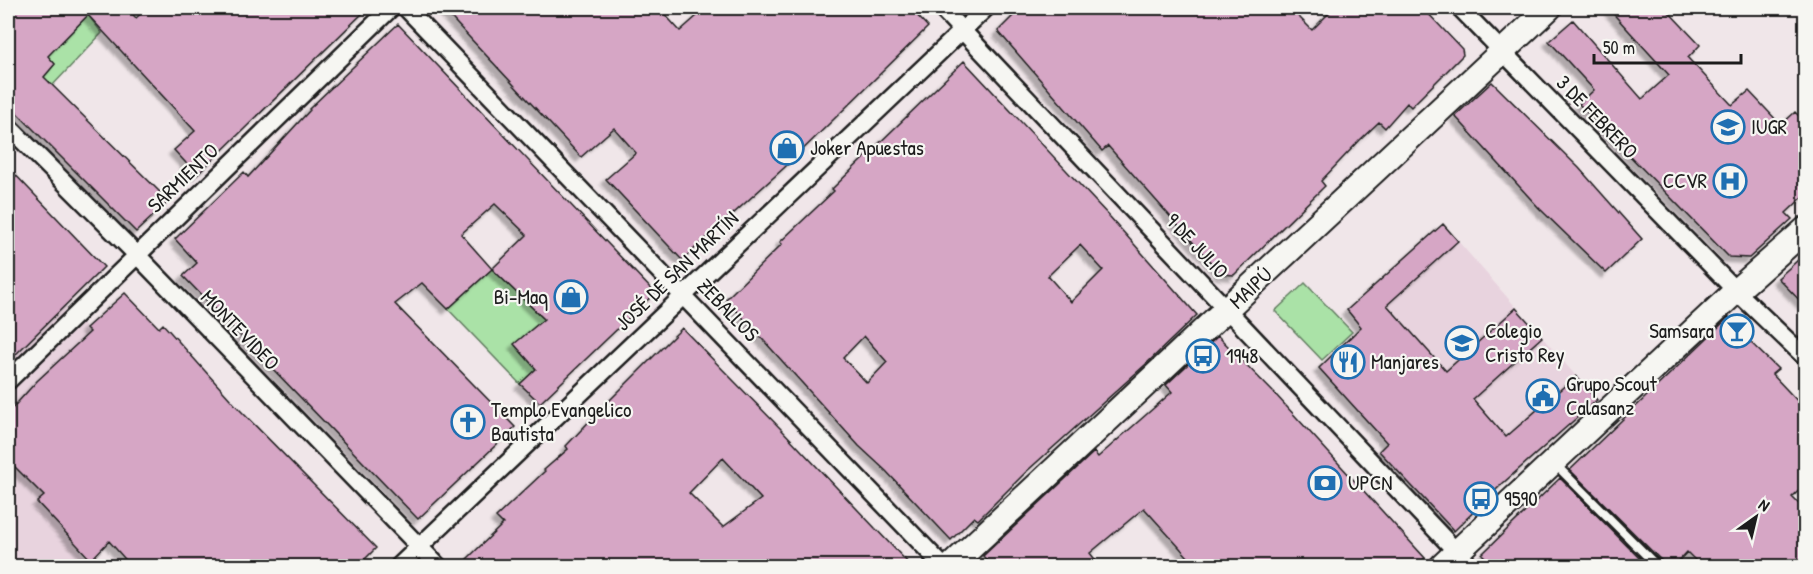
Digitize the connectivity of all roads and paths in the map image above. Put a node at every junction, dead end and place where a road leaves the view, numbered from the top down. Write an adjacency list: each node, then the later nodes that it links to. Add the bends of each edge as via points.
1 (391, 8): 11 (street, SARMIENTO)
2 (406, 8): 13 (street, ZEBALLOS)
3 (941, 8): 7 (street, 9 DE JULIO)
4 (986, 8): 7 (street, JOSÉ DE SAN MARTÍN)
5 (1460, 8): 8 (street, 3 DE FEBRERO)
6 (1549, 8): 8 (main road, MAIPÚ)
7 (962, 30): 13 (street, JOSÉ DE SAN MARTÍN); 14 (street, 9 DE JULIO)
8 (1502, 52): 12 (street, 3 DE FEBRERO); 14 (main road, MAIPÚ)
9 (8, 126): 11 (street, MONTEVIDEO)
10 (1806, 229): 12 (main road)
11 (137, 255): 16 (street, SARMIENTO); 18 (street, MONTEVIDEO)
12 (1736, 291): 15 (street, 3 DE FEBRERO); 17 (main road)
13 (683, 296): 18 (street, JOSÉ DE SAN MARTÍN); 22 (street, ZEBALLOS)
14 (1227, 310): 19 (street, 9 DE JULIO); 23 (main road, MAIPÚ)
15 (1806, 358)
16 (8, 381)
17 (1554, 462): 19 (main road); 24 (lane)
18 (420, 547): 20 (street, JOSÉ DE SAN MARTÍN); 21 (street, MONTEVIDEO)
19 (1456, 562)
20 (399, 567)
21 (438, 567)
22 (943, 567)
23 (951, 567)
24 (1657, 567)

